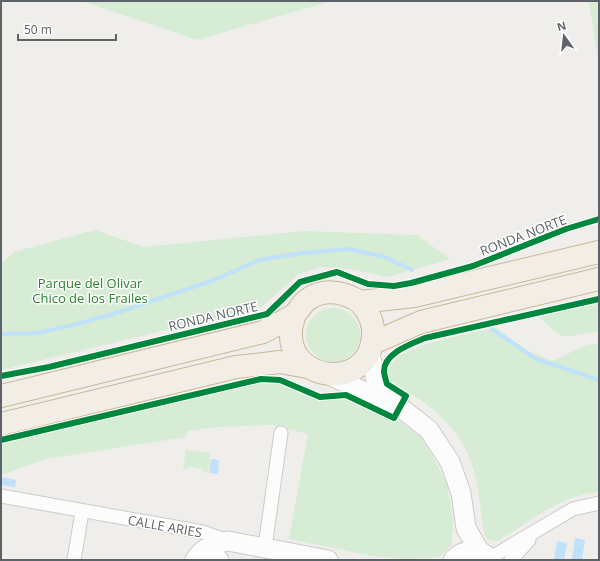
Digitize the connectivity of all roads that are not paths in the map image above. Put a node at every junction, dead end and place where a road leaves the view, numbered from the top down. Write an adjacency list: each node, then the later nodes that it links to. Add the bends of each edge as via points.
1 (599, 252): 3 (highway, via 414,296)
2 (599, 279): 5 (highway, via 421,322)
3 (360, 302): 4 (highway, RONDA NORTE, via 343,293 324,292 307,300); 5 (highway, RONDA NORTE, via 372,320)
4 (295, 314): 6 (highway, RONDA NORTE, via 290,333 294,349); 8 (highway, RONDA NORTE, via 263,332)
5 (372, 349): 7 (highway, via 355,369); 9 (main road, via 376,380 382,393)
6 (307, 367): 7 (highway); 10 (highway, via 280,362 236,367)
7 (331, 376): 9 (main road)
8 (1, 396)
9 (399, 408): 15 (main road, via 429,430 450,462 461,493)
10 (1, 424)
11 (281, 433): 18 (street)
12 (1, 496): 14 (street, CALLE ARIES)
13 (599, 503): 16 (street, via 573,509)
14 (82, 512): 17 (street, CALLE ARIES, via 203,532); 22 (street)
15 (466, 528): 20 (main road); 21 (main road)
16 (535, 532): 20 (street); 25 (street)
17 (228, 541): 18 (main road, CALLE ARIES); 19 (main road, via 216,542)
18 (265, 547): 24 (main road, CALLE ARIES)
19 (214, 554): 23 (main road, via 198,555)
20 (487, 557): 21 (main road, via 472,551 464,552)
21 (455, 558)
22 (74, 560)
23 (195, 560)
24 (328, 560)
25 (511, 560)

